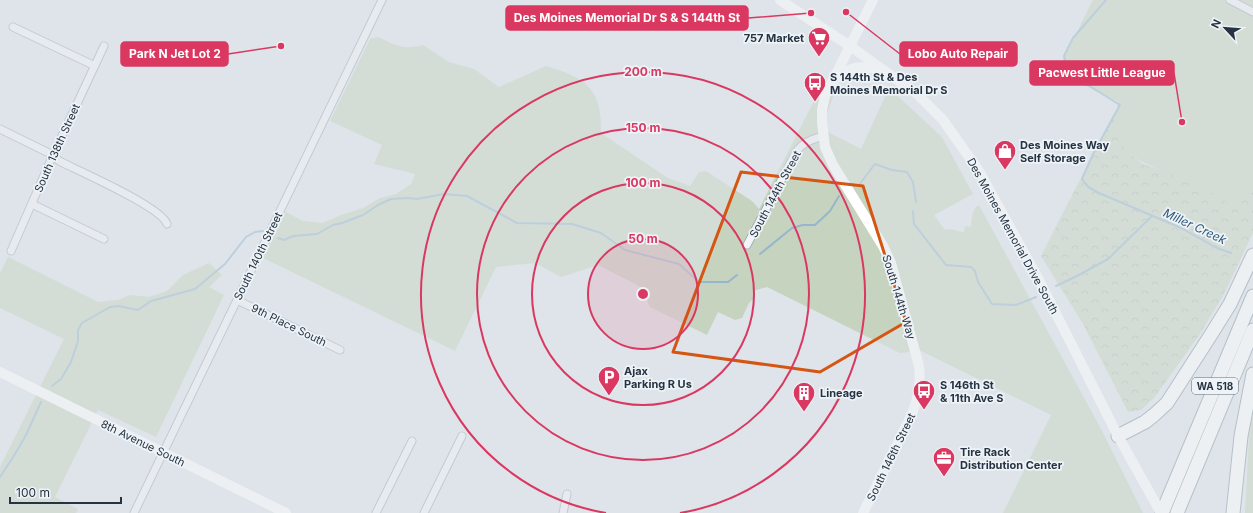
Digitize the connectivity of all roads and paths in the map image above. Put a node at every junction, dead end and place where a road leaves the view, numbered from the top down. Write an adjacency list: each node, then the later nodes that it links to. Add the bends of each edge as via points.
1 (382, 0): 22 (street, South 140th Street)
2 (780, 0): 8 (street, Des Moines Memorial Drive South)
3 (873, 0): 8 (street)
4 (1230, 0): 5 (street)
5 (1253, 12)
6 (13, 26): 9 (street)
7 (104, 46): 9 (street, South 138th Street)
8 (850, 46): 10 (street, Des Moines Memorial Drive South); 11 (street)
9 (94, 66): 14 (street, South 138th Street)
10 (882, 69): 11 (street, via 865,66 850,68); 29 (street, Des Moines Memorial Drive South, via 917,94 943,120 980,170)
11 (833, 81): 13 (street, via 825,96 822,110)
12 (0, 129): 14 (street)
13 (823, 136): 18 (street, South 144th Street, via 806,141 796,152); 27 (street, South 144th Way, via 833,165 877,234 890,263 919,366)
14 (53, 155): 15 (street, South 138th Street); 16 (street, via 59,161 144,204 164,218)
15 (32, 204): 17 (street); 19 (street, South 138th Street)
16 (167, 224)
17 (104, 239)
18 (747, 246)
19 (11, 251)
20 (1253, 255): 29 (highway, via 1230,304 1167,403 1150,418)
21 (1253, 296): 39 (highway, WA 518)
22 (237, 300): 24 (street, 9th Place South); 31 (street, South 140th Street)
23 (1253, 330): 40 (highway, WA 518)
24 (340, 350)
25 (0, 372): 31 (street, 8th Avenue South)
26 (1253, 374): 41 (highway, via 1241,436)
27 (918, 400): 38 (street, South 146th Street)
28 (462, 436): 36 (street)
29 (1118, 436): 39 (street, Des Moines Memorial Drive South)
30 (412, 441): 35 (street)
31 (164, 453): 33 (street, South 140th Street); 34 (street, 8th Avenue South)
32 (567, 494): 37 (street)
33 (134, 513)
34 (286, 513)
35 (376, 513)
36 (424, 513)
37 (564, 513)
38 (863, 513)
39 (1161, 513)
40 (1177, 513)
41 (1233, 513)

